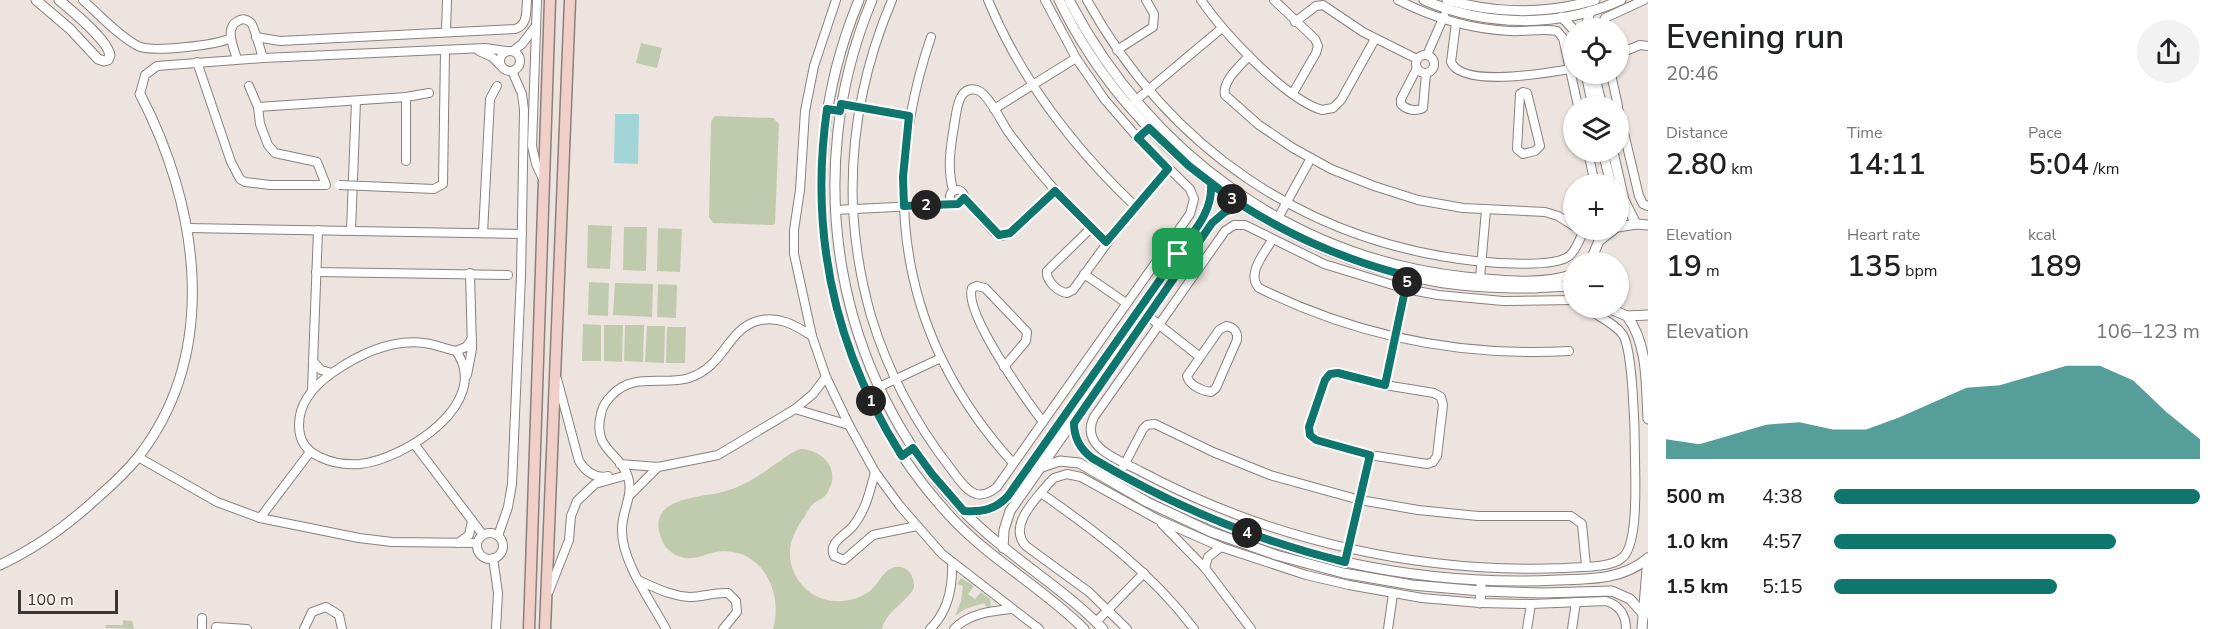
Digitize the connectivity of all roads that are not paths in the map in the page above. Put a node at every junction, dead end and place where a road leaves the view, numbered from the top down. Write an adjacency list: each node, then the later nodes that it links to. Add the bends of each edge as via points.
1 (36, 0): 2 (street, via 98,59 108,60 110,52 103,42)
2 (59, 0)
3 (83, 0): 41 (street, via 142,48)
4 (447, 0): 36 (street)
5 (527, 0): 36 (street, via 525,20 519,28)
6 (537, 0): 34 (street)
7 (550, 0): 85 (main road)
8 (570, 0): 146 (main road)
9 (836, 0): 135 (street, via 804,111 794,230 794,254)
10 (858, 0): 75 (street, via 839,55)
11 (872, 0): 74 (street, via 854,49)
12 (892, 0): 73 (street, via 876,40)
13 (988, 0): 63 (street)
14 (1045, 0): 51 (street)
15 (1059, 0): 78 (street, via 1100,68)
16 (1069, 0): 71 (street, via 1097,50)
17 (1087, 0): 44 (street)
18 (1146, 0): 44 (street, via 1154,14 1153,27)
19 (1201, 0): 35 (street)
20 (1274, 0): 32 (street)
21 (1398, 0): 31 (street)
22 (1424, 0): 26 (street)
23 (1595, 0): 26 (street, via 1558,9 1513,12)
24 (1621, 0): 27 (street)
25 (1644, 0): 30 (street)
26 (1447, 5): 28 (street, via 1478,17); 31 (street)
27 (1590, 11): 28 (street); 29 (street)
28 (1562, 18)
29 (1588, 18)
30 (1605, 18)
31 (1443, 19): 33 (street); 48 (street)
32 (1295, 22): 38 (street, via 1323,5); 67 (street, via 1318,46)
33 (1456, 23): 39 (street, via 1503,31 1557,31); 60 (street, via 1451,57 1456,70)
34 (536, 26): 47 (street, via 522,44); 58 (street)
35 (1222, 28): 49 (street); 64 (street)
36 (446, 32): 40 (street)
37 (931, 37): 77 (street)
38 (1375, 39): 54 (street); 67 (street, via 1333,108 1316,108)
39 (1563, 39)
40 (256, 40): 41 (street, via 252,24 240,20 232,25); 50 (street)
41 (231, 42): 52 (street)
42 (1648, 46): 45 (street)
43 (478, 50): 46 (street); 47 (street); 55 (street)
44 (1117, 50): 64 (street)
45 (1629, 50)
46 (445, 51): 50 (street); 87 (street, bridge, via 443,184 434,189)
47 (510, 51): 55 (street, via 501,56); 56 (street, via 520,57)
48 (1427, 55): 54 (street, via 1419,56); 59 (street, via 1434,62)
49 (1249, 56): 67 (street); 81 (street, via 1226,83 1225,95 1259,124)
50 (259, 58): 52 (street)
51 (1076, 58): 63 (street); 79 (street)
52 (232, 60): 53 (street)
53 (197, 62): 68 (street, via 154,67 144,78); 87 (street, via 240,179 270,185)
54 (1417, 63): 59 (street, via 1420,72); 59 (street, via 1401,99 1405,107 1423,108)
55 (500, 65): 56 (street, via 504,70)
56 (515, 70): 58 (street); 110 (street, via 524,110)
57 (1563, 70): 60 (street)
58 (535, 72): 85 (street, via 532,152)
59 (1426, 73)
60 (1522, 76): 65 (street)
61 (249, 86): 72 (street)
62 (497, 86): 109 (street, via 490,99)
63 (1032, 86): 76 (street); 94 (street, via 1069,137)
64 (1148, 90): 71 (street); 91 (street, via 1212,153)
65 (1523, 92): 65 (street, via 1527,93 1540,143 1535,152 1523,154 1517,149)
66 (429, 93): 69 (street)
67 (1293, 93)
68 (140, 94): 105 (street, via 168,154)
69 (406, 97): 70 (street); 82 (street)
70 (356, 101): 72 (street); 108 (street)
71 (1135, 101): 100 (street, via 1201,166)
72 (258, 107): 87 (street, via 267,145 275,153 317,162)
73 (860, 107): 74 (street); 77 (street); 97 (street, via 853,168)
74 (840, 108): 75 (street); 98 (street)
75 (827, 109): 162 (street, via 821,190 831,288 860,379)
76 (994, 109): 88 (street, via 978,90 960,97 948,161); 89 (street)
77 (909, 116): 93 (street)
78 (1149, 128): 79 (street); 86 (street)
79 (1138, 138): 84 (street)
80 (1629, 154): 96 (street, via 1639,196)
81 (1311, 158): 91 (street); 99 (street, via 1396,194)
82 (406, 162)
83 (1614, 162): 102 (street, via 1624,200)
84 (1168, 169): 94 (street); 114 (street, via 1190,189 1194,199 1192,209)
85 (544, 182): 218 (main road)
86 (1211, 184): 95 (street); 115 (street, via 1208,209)
87 (326, 185)
88 (953, 190): 90 (street, via 962,191); 92 (street, via 950,199)
89 (1055, 191): 90 (street, via 1002,236); 106 (street)
90 (964, 198): 92 (street)
91 (1286, 203): 100 (street); 116 (street, via 1339,228 1395,247)
92 (955, 204): 93 (street)
93 (904, 206): 97 (street); 142 (street, via 915,284)
94 (1135, 206): 113 (street)
95 (1241, 206): 121 (street, via 1321,248); 129 (street, via 1212,223)
96 (1648, 206)
97 (854, 209): 98 (street); 149 (street, via 866,296)
98 (835, 210): 151 (street, via 847,297)
99 (1486, 210): 101 (street, via 1545,212); 116 (street)
100 (1278, 218): 122 (street, via 1333,244 1381,260)
101 (1563, 219)
102 (1636, 224): 103 (street); 104 (street)
103 (1629, 225)
104 (1648, 225)
105 (187, 228): 107 (street); 163 (street, via 193,292 189,339 171,402)
106 (1091, 228): 113 (street); 119 (street, via 1046,274 1060,291 1067,293)
107 (318, 230): 108 (street); 117 (street)
108 (351, 231): 109 (street)
109 (483, 233): 110 (street)
110 (522, 234): 182 (street, via 512,484)
111 (1272, 240): 126 (street, via 1351,274); 134 (street, via 1245,225 1229,227); 137 (street, via 1253,275 1259,288 1321,316)
112 (1578, 240): 116 (street, via 1574,250 1562,260)
113 (1106, 242): 119 (street)
114 (1167, 246): 115 (street); 128 (street)
115 (1178, 254): 176 (street, via 1008,496 990,510)
116 (1482, 262): 122 (street)
117 (316, 272): 118 (street); 143 (street)
118 (470, 273): 120 (street); 136 (street)
119 (1084, 274): 128 (street)
120 (508, 275)
121 (1408, 276): 124 (street, via 1483,287); 126 (street)
122 (1480, 278): 124 (street)
123 (1563, 280): 124 (street)
124 (1556, 283): 125 (street)
125 (1563, 285)
126 (1406, 289): 127 (street, via 1503,301); 137 (street)
127 (1563, 300)
128 (1126, 303): 155 (street)
129 (1148, 315): 134 (street); 156 (street)
130 (1648, 315): 131 (street)
131 (1629, 316)
132 (1601, 318): 193 (street, via 1625,340 1632,396 1634,520 1626,554 1617,561)
133 (1628, 318): 140 (street)
134 (1159, 325): 141 (street); 166 (street, via 1091,423 1094,443)
135 (812, 336): 147 (street); 165 (street, via 778,320 756,321 737,333 714,363 695,376 676,381 637,381 618,389 602,409 599,432 607,450)
136 (472, 339): 138 (street); 148 (street)
137 (1395, 339): 139 (street, via 1481,352); 150 (street)
138 (456, 351): 145 (street, via 422,342 393,345 361,355); 148 (street)
139 (1569, 351)
140 (1646, 351): 154 (street)
141 (1200, 357): 141 (street, via 1187,378 1211,392 1238,340 1237,332 1222,327)
142 (941, 358): 149 (street); 164 (street, via 973,414)
143 (313, 361): 145 (street, via 321,370); 152 (street)
144 (1004, 367): 144 (street, via 971,296 972,288 977,286 985,288 1027,332 1026,341); 155 (street)
145 (332, 373): 152 (street)
146 (556, 375): 172 (street, via 579,461); 202 (main road)
147 (826, 377): 153 (street); 157 (street)
148 (466, 379): 158 (street, via 449,414)
149 (895, 380): 151 (street); 164 (street, via 933,444 971,492 993,490)
150 (1385, 385): 161 (street, via 1330,374 1309,427 1316,440); 161 (street, via 1441,397 1437,456 1427,464)
151 (879, 387): 159 (street)
152 (312, 390): 160 (street, via 299,422 299,433)
153 (795, 409): 157 (street); 167 (street, via 718,455)
154 (1648, 418)
155 (1043, 422): 164 (street)
156 (1074, 423): 168 (street); 171 (street, via 1076,439 1086,453)
157 (849, 425): 169 (street)
158 (415, 445): 160 (street, via 361,464 334,462); 179 (street)
159 (913, 448): 162 (street); 176 (street)
160 (310, 452): 177 (street)
161 (1370, 455): 175 (street)
162 (902, 456): 199 (street, via 956,523)
163 (138, 457): 177 (street, via 217,502); 192 (street, via 70,521)
164 (1013, 463)
165 (620, 464): 167 (street); 170 (street)
166 (1125, 464): 171 (street); 175 (street, via 1145,427 1155,424 1241,464); 187 (street, via 1234,515)
167 (658, 466): 174 (street)
168 (1042, 467): 186 (street, via 1007,517); 200 (street, via 1060,461 1079,463 1147,502 1211,532 1310,565 1401,583)
169 (875, 472): 180 (street); 180 (street, via 861,514 834,543 834,556 844,560 873,535)
170 (626, 473): 172 (street); 174 (street)
171 (1119, 475): 191 (street, via 1224,524)
172 (598, 480): 202 (street, via 573,508 569,540)
173 (1041, 493): 178 (street, via 1054,478 1074,475); 195 (street); 207 (street, via 1021,521 1020,537 1026,546 1069,575)
174 (630, 495): 198 (street, via 621,533 628,559)
175 (1360, 500): 187 (street); 193 (street, via 1468,516 1571,516 1582,524)
176 (964, 511): 186 (street)
177 (260, 518): 184 (street, via 359,538)
178 (1157, 519): 185 (street); 194 (street)
179 (472, 521): 181 (street); 184 (street, via 469,535)
180 (917, 526): 190 (street)
181 (483, 535): 182 (street); 183 (street)
182 (498, 536): 188 (street, via 503,546)
183 (477, 543): 184 (street); 188 (street, via 479,553)
184 (457, 544)
185 (1221, 547): 194 (street, via 1208,557); 201 (street, via 1306,575)
186 (1003, 548): 196 (street)
187 (1348, 549): 191 (street); 193 (street, via 1466,566)
188 (493, 558): 217 (street, via 498,593)
189 (1648, 558): 197 (street, via 1632,570 1614,576); 208 (street)
190 (952, 562): 206 (street); 222 (street, via 948,602)
191 (1345, 562): 197 (street)
192 (0, 565)
193 (1586, 567)
194 (1205, 568): 228 (street)
195 (1144, 573): 207 (street); 227 (street)
196 (1038, 574): 199 (street); 210 (street)
197 (1481, 580): 200 (street)
198 (640, 581): 220 (street); 221 (street, via 672,595 728,593 736,601 737,612)
199 (1028, 584): 225 (street)
200 (1481, 591): 204 (street); 208 (street, via 1611,591 1630,599)
201 (1393, 594): 204 (street); 229 (street)
202 (547, 598): 219 (main road)
203 (1576, 602): 205 (street); 231 (street); 232 (street, via 1612,603 1622,611)
204 (1480, 603): 205 (street)
205 (1531, 604): 230 (street)
206 (1013, 609): 223 (street, via 980,614); 224 (street)
207 (1108, 610): 210 (street); 226 (street)
208 (1644, 615): 233 (street)
209 (202, 618): 212 (street)
210 (1099, 625)
211 (216, 627): 213 (street)
212 (202, 629)
213 (243, 629): 214 (street)
214 (247, 629)
215 (304, 629): 216 (street, via 312,612 326,607 339,615)
216 (342, 629)
217 (496, 629)
218 (529, 629)
219 (546, 629)
220 (666, 629)
221 (723, 629)
222 (930, 629)
223 (954, 629)
224 (1039, 629)
225 (1084, 629)
226 (1127, 629)
227 (1194, 629)
228 (1251, 629)
229 (1388, 629)
230 (1527, 629)
231 (1572, 629)
232 (1626, 629)
233 (1642, 629)

